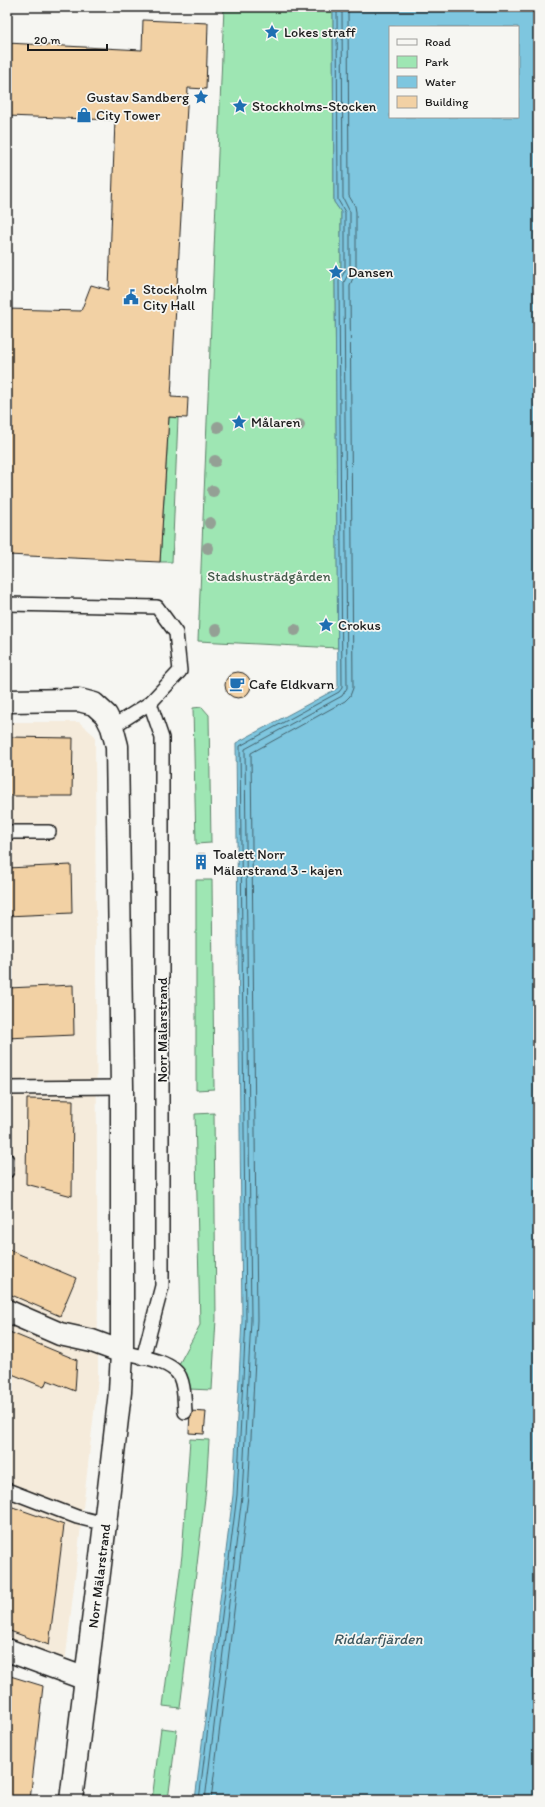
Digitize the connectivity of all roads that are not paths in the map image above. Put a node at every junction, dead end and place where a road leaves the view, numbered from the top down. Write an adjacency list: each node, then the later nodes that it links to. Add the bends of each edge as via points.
1 (7, 604): 3 (lane, via 157,607 176,633 180,671)
2 (7, 701): 4 (street, via 79,700 94,704)
3 (150, 703): 4 (lane); 13 (lane, Norr Mälarstrand, via 162,738 162,1286)
4 (109, 721): 8 (street, Norr Mälarstrand, via 117,746)
5 (7, 832): 6 (lane)
6 (49, 832)
7 (7, 1088): 8 (lane)
8 (122, 1088): 12 (street, Norr Mälarstrand)
9 (7, 1160): 10 (lane)
10 (7, 1171)
11 (7, 1311): 12 (street, via 60,1334 92,1341)
12 (122, 1352): 13 (lane); 16 (street, Norr Mälarstrand)
13 (143, 1358): 14 (lane, via 168,1364 180,1376)
14 (185, 1412)
15 (7, 1490): 16 (lane, via 77,1517)
16 (105, 1524): 18 (street, Norr Mälarstrand)
17 (7, 1650): 18 (street)
18 (86, 1679): 19 (street, Norr Mälarstrand)
19 (71, 1800)

